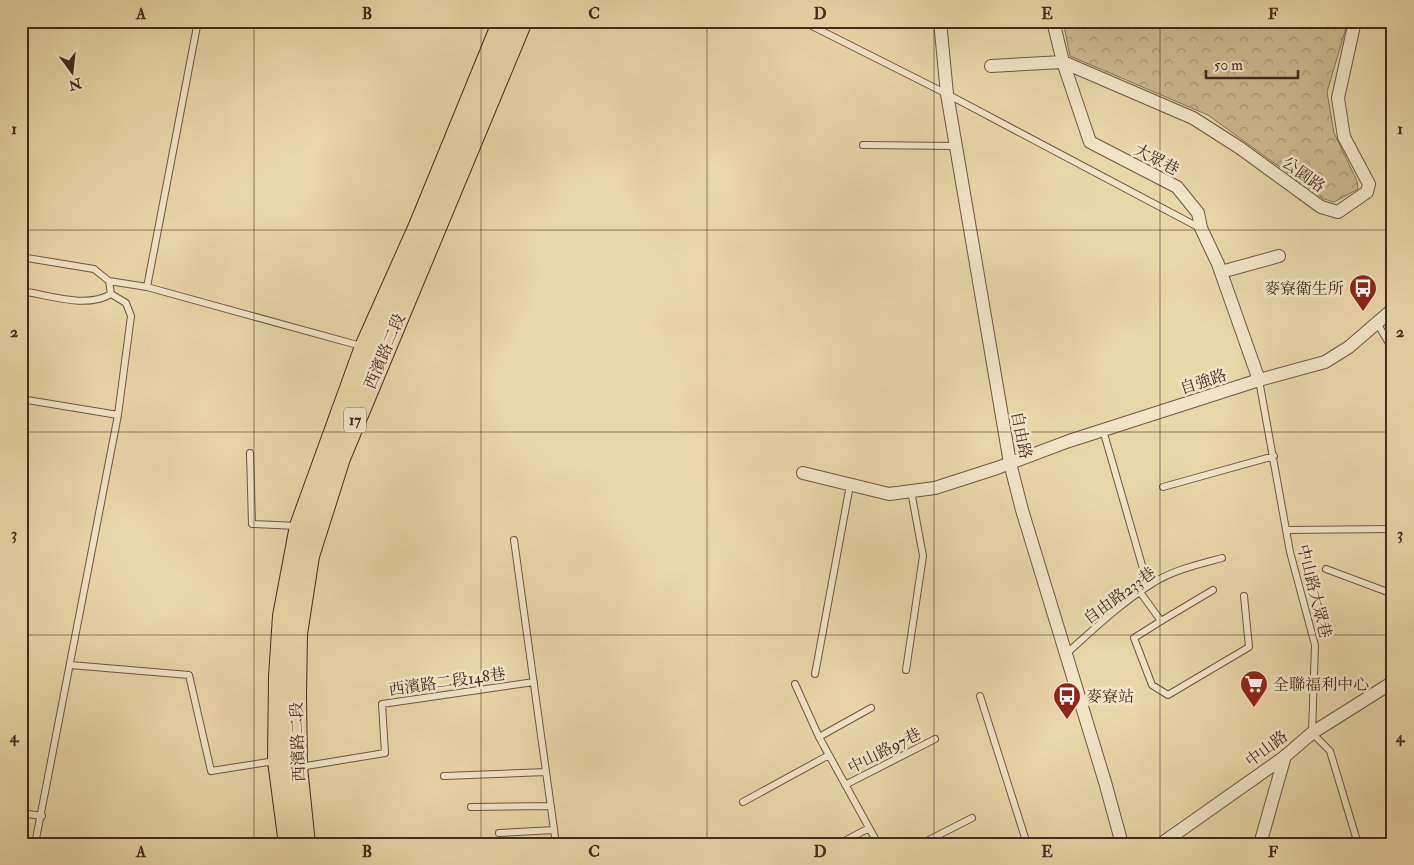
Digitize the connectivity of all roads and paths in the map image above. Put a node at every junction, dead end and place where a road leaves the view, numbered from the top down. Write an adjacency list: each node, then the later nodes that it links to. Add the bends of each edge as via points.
1 (198, 21): 18 (lane)
2 (503, 21): 24 (main road, 西濱路二段 / 17, via 419,226)
3 (522, 21): 24 (main road, 西濱路二段 / 17)
4 (802, 21): 10 (lane)
5 (940, 21): 10 (street, 自由路)
6 (1053, 21): 8 (street)
7 (1355, 21): 8 (street, 公園路, via 1338,98 1344,137 1369,184 1367,192 1338,212 1321,206 1193,118)
8 (1063, 62): 9 (street); 13 (street, 大眾巷, via 1090,142 1177,187 1198,213)
9 (991, 66)
10 (947, 94): 12 (street, 自由路); 13 (lane)
11 (863, 145): 12 (lane)
12 (956, 146): 31 (street, 自由路)
13 (1201, 228): 16 (street, 大眾巷)
14 (1280, 256): 16 (street)
15 (21, 257): 17 (lane, via 94,269)
16 (1221, 272): 25 (street, 大眾巷)
17 (110, 281): 18 (lane); 20 (lane)
18 (146, 287): 24 (lane)
19 (21, 291): 20 (lane, via 88,302)
20 (111, 294): 27 (lane, via 126,303 132,316)
21 (1393, 309): 22 (street, 自強路)
22 (1377, 323): 23 (lane); 25 (street, 自強路, via 1325,362)
23 (1393, 350)
24 (374, 351): 36 (main road, 西濱路二段 / 17); 63 (main road, 西濱路二段 / 17, via 309,556 297,634)
25 (1259, 380): 28 (street, 自強路); 30 (lane, 中山路大眾巷)
26 (21, 399): 27 (lane)
27 (118, 415): 49 (lane)
28 (1103, 430): 31 (street, 自強路); 42 (lane)
29 (250, 453): 36 (lane, via 252,524)
30 (1274, 456): 34 (lane); 38 (lane, 中山路大眾巷)
31 (1010, 463): 35 (street, 自強路, via 934,488); 48 (street, 自由路)
32 (803, 473): 33 (street, 自強路)
33 (850, 485): 35 (street, 自強路, via 889,494); 51 (lane)
34 (1163, 487)
35 (910, 491): 50 (lane, via 923,556)
36 (300, 526): 62 (main road, 西濱路二段 / 17, via 283,616)
37 (1393, 529): 38 (lane)
38 (1286, 530): 57 (lane, 中山路大眾巷, via 1315,645)
39 (514, 540): 52 (lane)
40 (1222, 558): 42 (lane, 自由路233巷, via 1193,566)
41 (1326, 569): 45 (lane, 中山路大眾巷)
42 (1148, 586): 44 (lane, 自由路233巷)
43 (1213, 590): 47 (lane)
44 (1140, 592): 47 (lane); 48 (lane, 自由路233巷)
45 (1393, 594)
46 (1244, 596): 47 (lane, via 1249,647 1168,695 1152,685 1134,638)
47 (1162, 621)
48 (1065, 654): 84 (street, 自由路)
49 (70, 665): 62 (lane, via 189,675 211,771); 71 (lane)
50 (906, 670)
51 (815, 674)
52 (534, 682): 63 (lane, 西濱路二段148巷, via 382,704 385,753); 64 (lane)
53 (1393, 682): 57 (street, 中山路)
54 (794, 684): 58 (lane, 中山路97巷)
55 (980, 696): 83 (lane)
56 (871, 708): 58 (lane)
57 (1312, 733): 61 (street, 中山路); 87 (lane, via 1330,751)
58 (819, 737): 60 (lane, 中山路97巷)
59 (935, 739): 66 (lane, 中山路97巷)
60 (829, 755): 66 (lane, 中山路97巷); 67 (lane, 中山路97巷)
61 (1285, 756): 85 (street, 中山路); 86 (street)
62 (278, 761): 77 (main road, 西濱路二段 / 17)
63 (297, 767): 78 (main road, 西濱路二段 / 17)
64 (546, 772): 65 (lane); 68 (lane)
65 (444, 776)
66 (846, 785): 73 (lane, 中山路97巷)
67 (743, 802)
68 (551, 806): 69 (lane); 74 (lane)
69 (471, 807)
70 (21, 812): 71 (lane)
71 (42, 816): 76 (lane)
72 (972, 818): 82 (lane)
73 (869, 828): 80 (lane); 81 (lane, 中山路97巷)
74 (554, 830): 75 (lane); 79 (lane)
75 (499, 833)
76 (35, 844)
77 (289, 844)
78 (305, 844)
79 (556, 844)
80 (840, 844)
81 (878, 844)
82 (921, 844)
83 (1027, 844)
84 (1122, 844)
85 (1161, 844)
86 (1260, 844)
87 (1358, 844)

